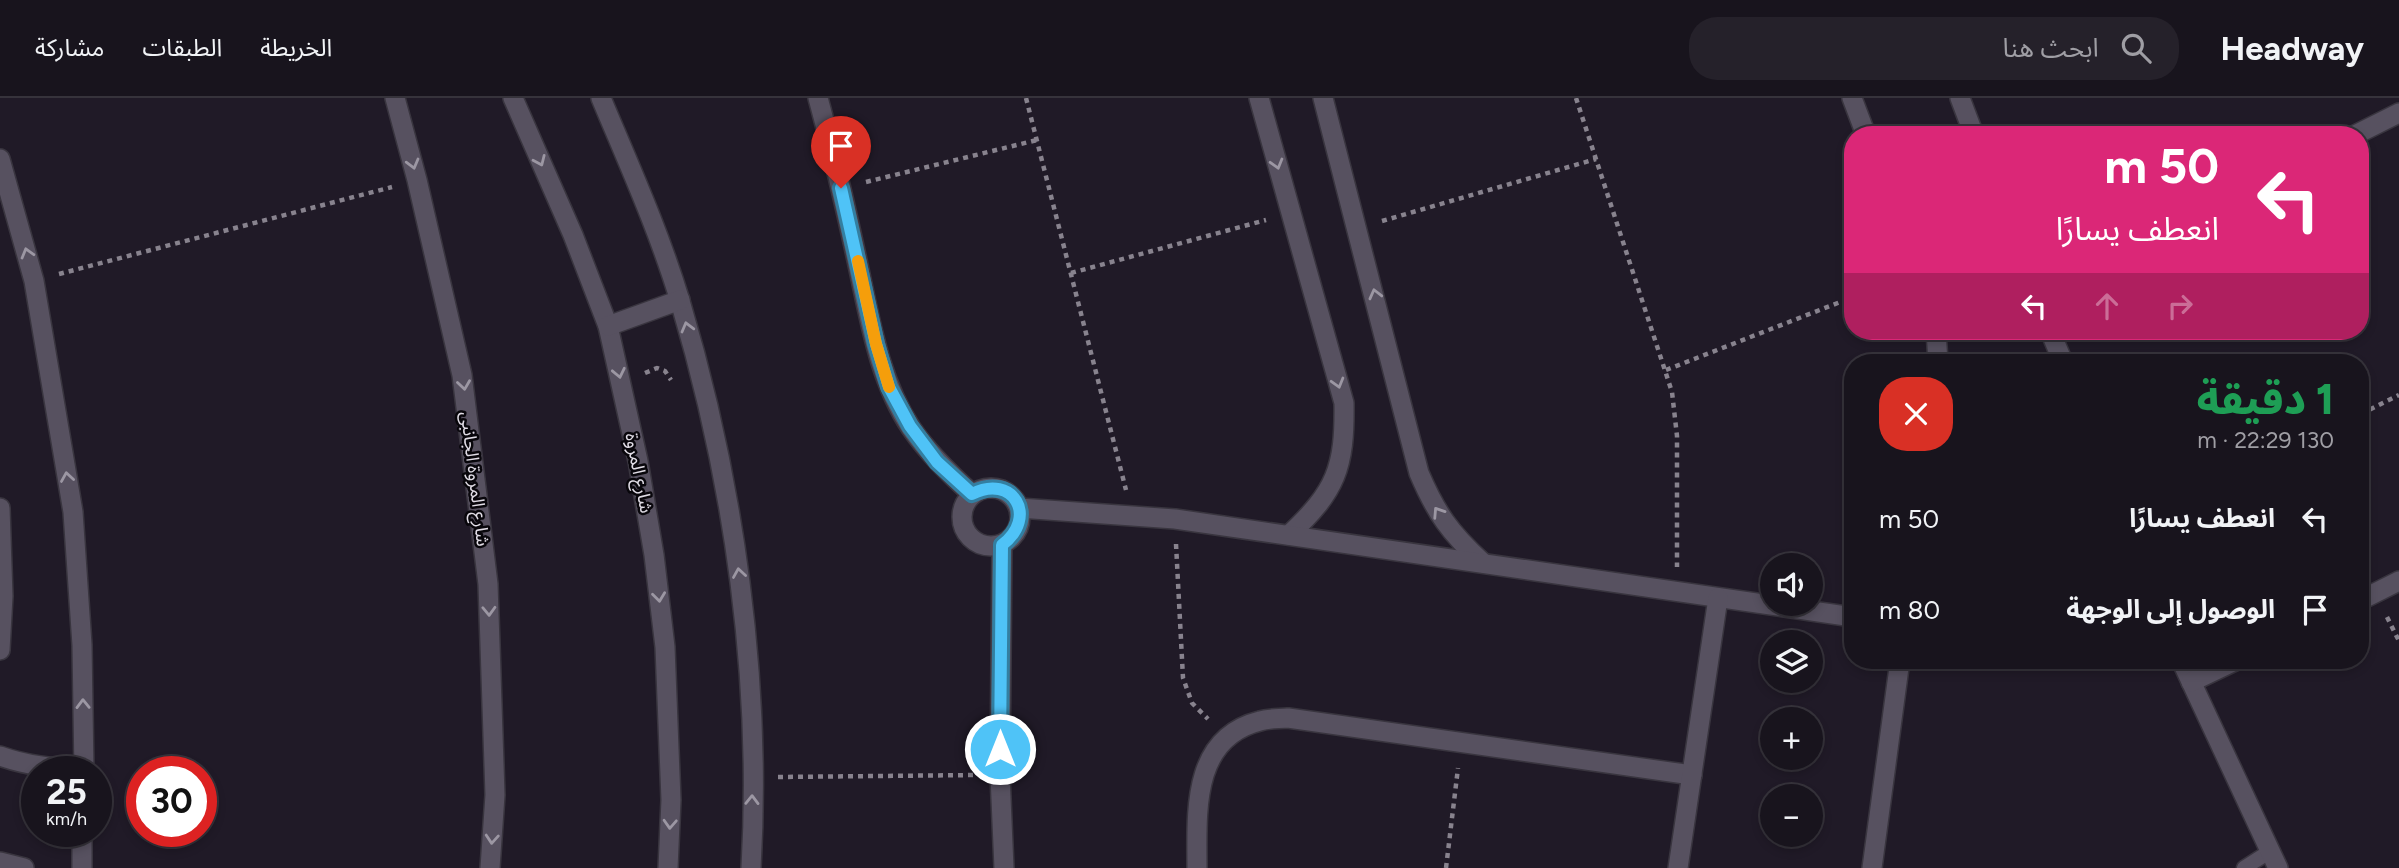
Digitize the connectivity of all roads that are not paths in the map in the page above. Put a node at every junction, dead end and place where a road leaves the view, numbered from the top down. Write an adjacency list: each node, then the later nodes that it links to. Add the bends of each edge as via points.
1 (395, 98): 40 (street, شارع المروة الجانبى, one-way to 40, via 462,375 488,584 495,795)
2 (513, 98): 15 (street, شارع المروة, one-way to 15)
3 (601, 98): 14 (street)
4 (818, 98): 16 (street, via 889,387 937,462)
5 (1259, 98): 19 (street, one-way to 19, via 1344,403 1345,441 1336,477 1317,510)
6 (1324, 98): 21 (street, one-way to 6, via 1455,537 1434,507 1419,473)
7 (1852, 98): 10 (street)
8 (1960, 98): 11 (street)
9 (2399, 113): 12 (street)
10 (1863, 126)
11 (1971, 126)
12 (2369, 128)
13 (0, 159): 32 (street, one-way to 13, via 73,512 34,281)
14 (680, 300): 15 (street); 42 (street, one-way to 14, via 753,777 741,586 717,442)
15 (608, 326): 41 (street, شارع المروة, one-way to 41, via 638,461 663,634 671,800)
16 (972, 494): 17 (street, via 982,489 1005,491); 20 (street, via 962,515 969,537 990,547)
17 (1019, 508): 19 (street, via 1132,514); 20 (street, via 1020,523 1014,536)
18 (0, 510): 26 (street)
19 (1289, 536): 21 (street)
20 (1002, 545): 43 (street)
21 (1483, 563): 24 (street)
22 (2399, 581): 23 (street)
23 (2369, 596)
24 (1718, 598): 25 (street); 34 (street)
25 (1844, 616)
26 (0, 650)
27 (1899, 669): 46 (street)
28 (2186, 669): 30 (street)
29 (2218, 669): 30 (street)
30 (2191, 682): 36 (street)
31 (0, 756): 33 (street)
32 (84, 756)
33 (21, 763)
34 (1692, 775): 44 (street, via 1288,718 1260,720 1235,732 1215,751 1203,775 1197,802); 45 (street)
35 (82, 847): 39 (street)
36 (2274, 860): 47 (lane)
37 (0, 862): 38 (street)
38 (24, 868)
39 (82, 868)
40 (490, 868)
41 (668, 868)
42 (751, 868)
43 (1004, 868)
44 (1197, 868)
45 (1678, 868)
46 (1872, 868)
47 (2244, 868)

